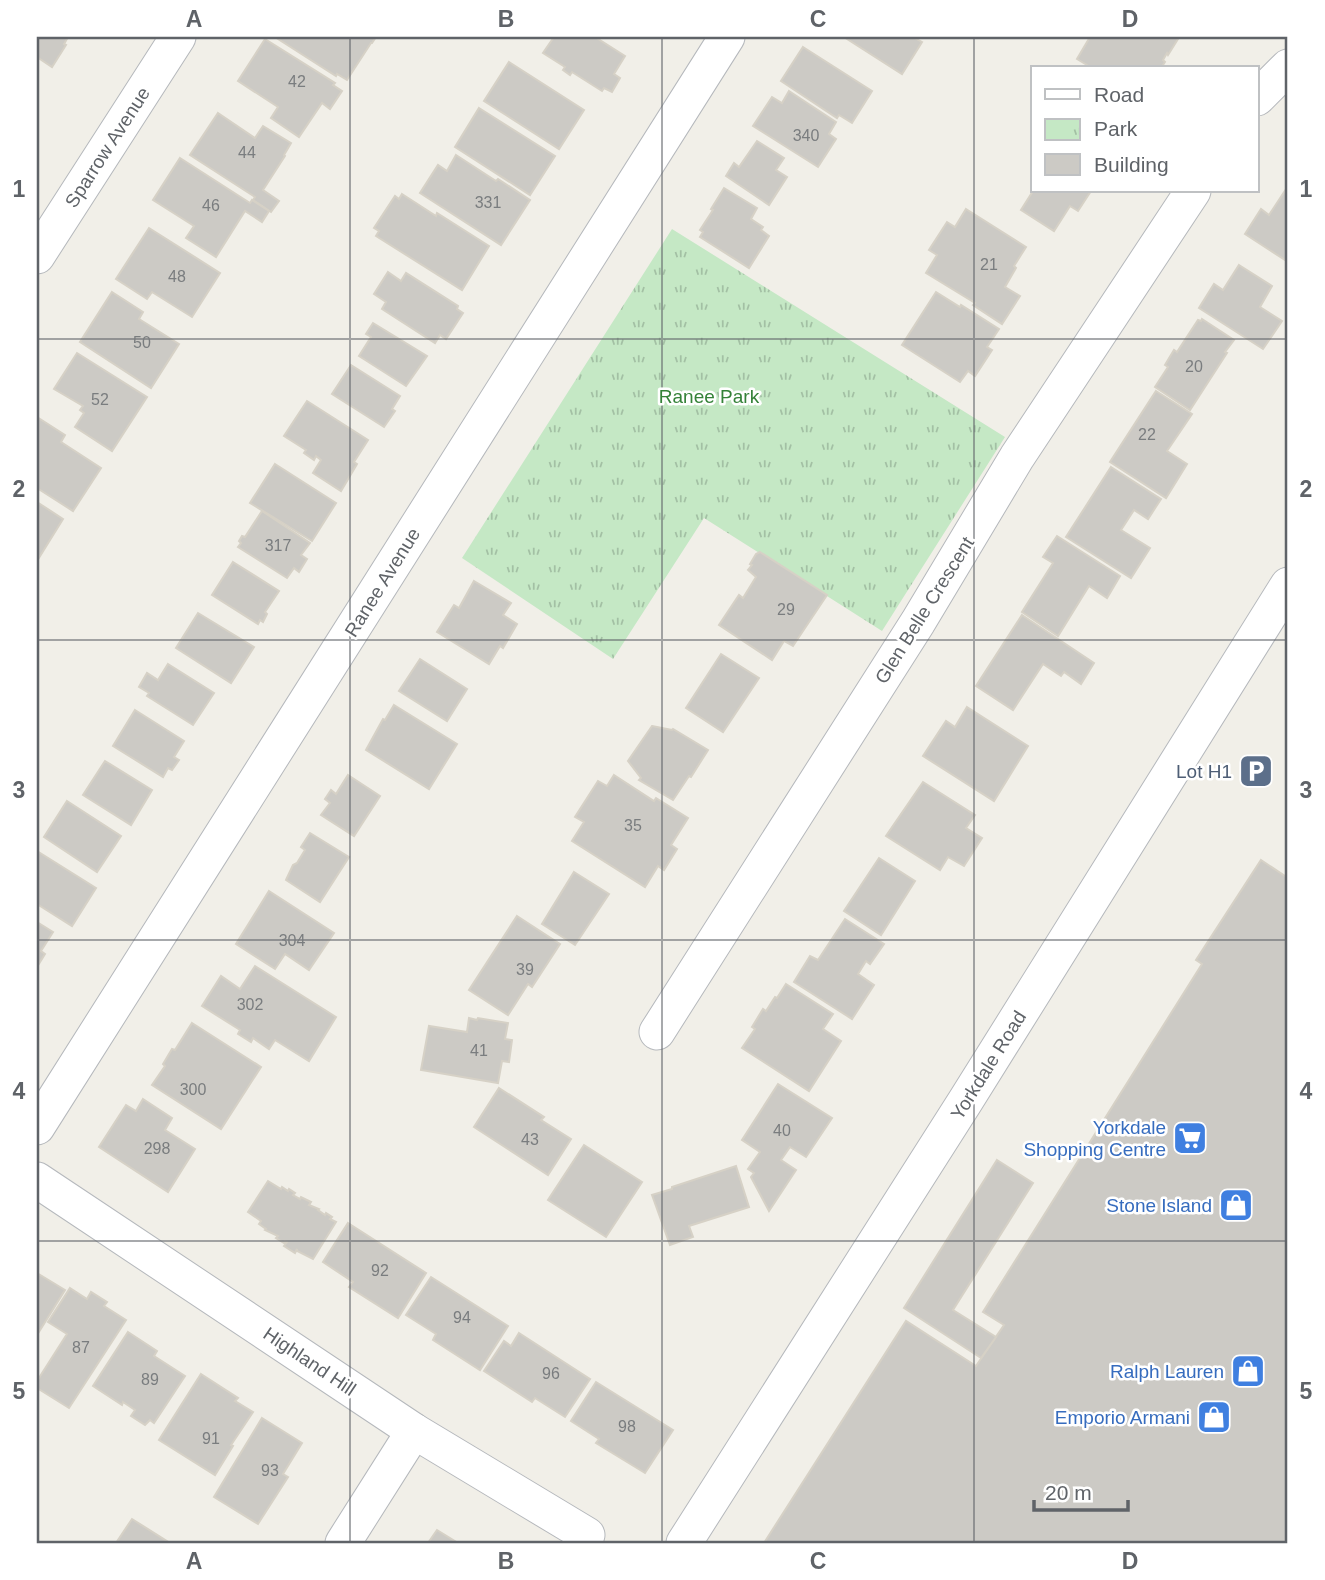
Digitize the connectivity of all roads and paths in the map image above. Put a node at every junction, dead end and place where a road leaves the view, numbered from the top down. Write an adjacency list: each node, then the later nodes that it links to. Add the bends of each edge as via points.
1 (178, 37): 6 (street, Sparrow Avenue)
2 (727, 37): 9 (street, Ranee Avenue)
3 (1288, 67): 4 (street)
4 (1258, 97)
5 (1192, 192): 8 (street, Glen Belle Crescent, via 1017,457 918,622)
6 (37, 256)
7 (1288, 585): 14 (street, Yorkdale Road)
8 (657, 1032)
9 (37, 1127)
10 (37, 1180): 11 (street, Highland Hill)
11 (414, 1431): 12 (street, Highland Hill); 13 (street)
12 (587, 1535)
13 (343, 1543)
14 (684, 1543)

